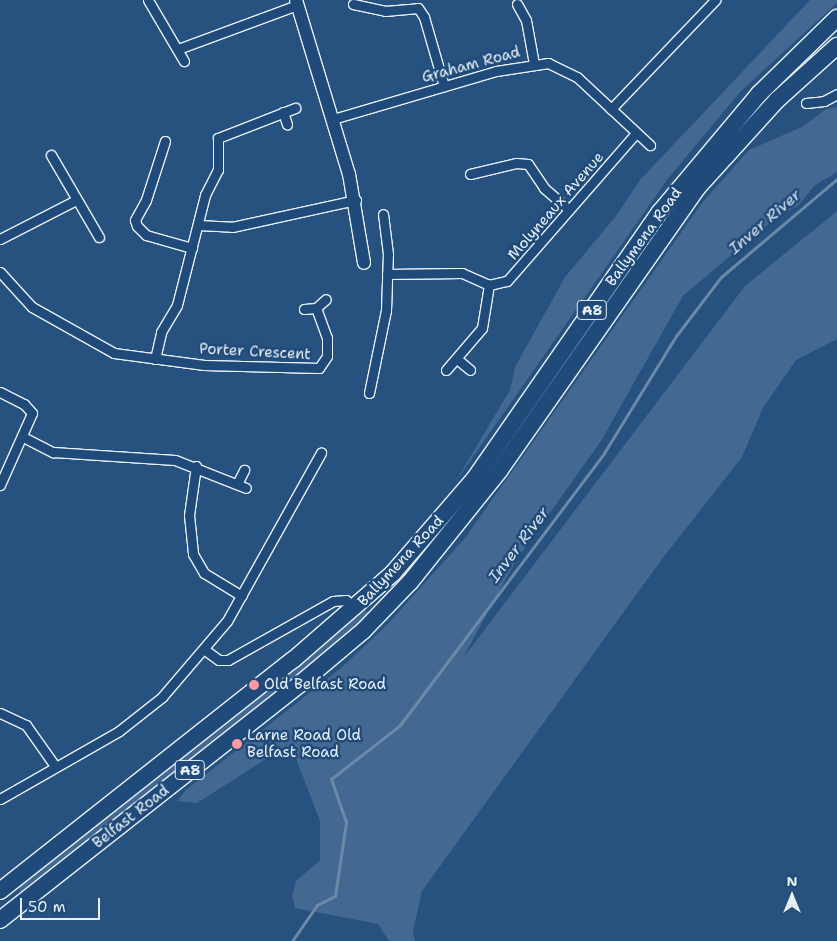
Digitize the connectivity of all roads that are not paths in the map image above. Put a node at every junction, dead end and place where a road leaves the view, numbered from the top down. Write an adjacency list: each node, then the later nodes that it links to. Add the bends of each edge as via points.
1 (148, 0): 8 (street)
2 (715, 0): 15 (street)
3 (296, 2): 8 (street); 17 (street)
4 (353, 4): 11 (street, via 385,11 418,8 424,17)
5 (517, 4): 10 (street, via 526,20)
6 (837, 18): 51 (highway, Ballymena Road / A8, via 758,94 660,212 475,478 429,535)
7 (837, 46): 52 (highway, Ballymena Road / A8, via 777,100 697,188 467,514)
8 (178, 49): 9 (street)
9 (184, 61)
10 (534, 64): 11 (street, Graham Road); 15 (street, Graham Road, via 555,65 571,72)
11 (444, 86): 17 (street, Graham Road)
12 (837, 94): 13 (street, via 824,101)
13 (806, 103)
14 (295, 108): 16 (street)
15 (611, 109): 19 (street, Graham Road)
16 (283, 112): 18 (street); 28 (street, via 218,138 218,170 205,195)
17 (333, 119): 25 (street)
18 (286, 124)
19 (636, 133): 21 (street, Graham Road); 26 (street, Molyneaux Avenue)
20 (165, 141): 31 (street, via 136,220 137,226 146,235)
21 (650, 145)
22 (51, 155): 24 (street)
23 (470, 174): 26 (street, via 528,164 544,188)
24 (76, 200): 29 (street); 30 (street)
25 (356, 200): 28 (street, via 232,227); 32 (street)
26 (570, 210): 35 (street, Molyneaux Avenue, via 510,279)
27 (383, 214): 33 (street)
28 (198, 225): 31 (street)
29 (99, 237)
30 (0, 239)
31 (192, 248): 39 (street, via 176,305 158,340)
32 (364, 263)
33 (387, 274): 35 (street, via 464,273); 44 (street, via 385,322 376,384)
34 (1, 277): 39 (street, Porter Crescent, via 32,307 80,336 114,353)
35 (489, 285): 40 (street, via 482,328)
36 (326, 299): 38 (street)
37 (304, 308): 38 (street)
38 (316, 308): 39 (street, Porter Crescent, via 327,338 327,356 319,368 204,365)
39 (155, 359)
40 (457, 359): 41 (street); 42 (street)
41 (446, 370)
42 (470, 370)
43 (0, 392): 45 (street, via 30,408 32,417)
44 (369, 392)
45 (23, 437): 47 (street, via 52,452 175,460); 49 (street)
46 (321, 453): 50 (street)
47 (196, 466): 48 (street, via 242,486); 50 (street, via 189,515 193,554 204,573)
48 (244, 470)
49 (0, 485)
50 (242, 596): 53 (street)
51 (355, 610): 53 (street, via 346,600 333,600 228,660 219,660); 57 (highway, Belfast Road / A8)
52 (376, 617): 58 (highway, Belfast Road / A8, via 301,683)
53 (205, 650): 55 (street, via 162,697 119,730)
54 (0, 713): 55 (street, via 26,725)
55 (55, 766): 56 (street)
56 (0, 799)
57 (0, 890)
58 (0, 920)

